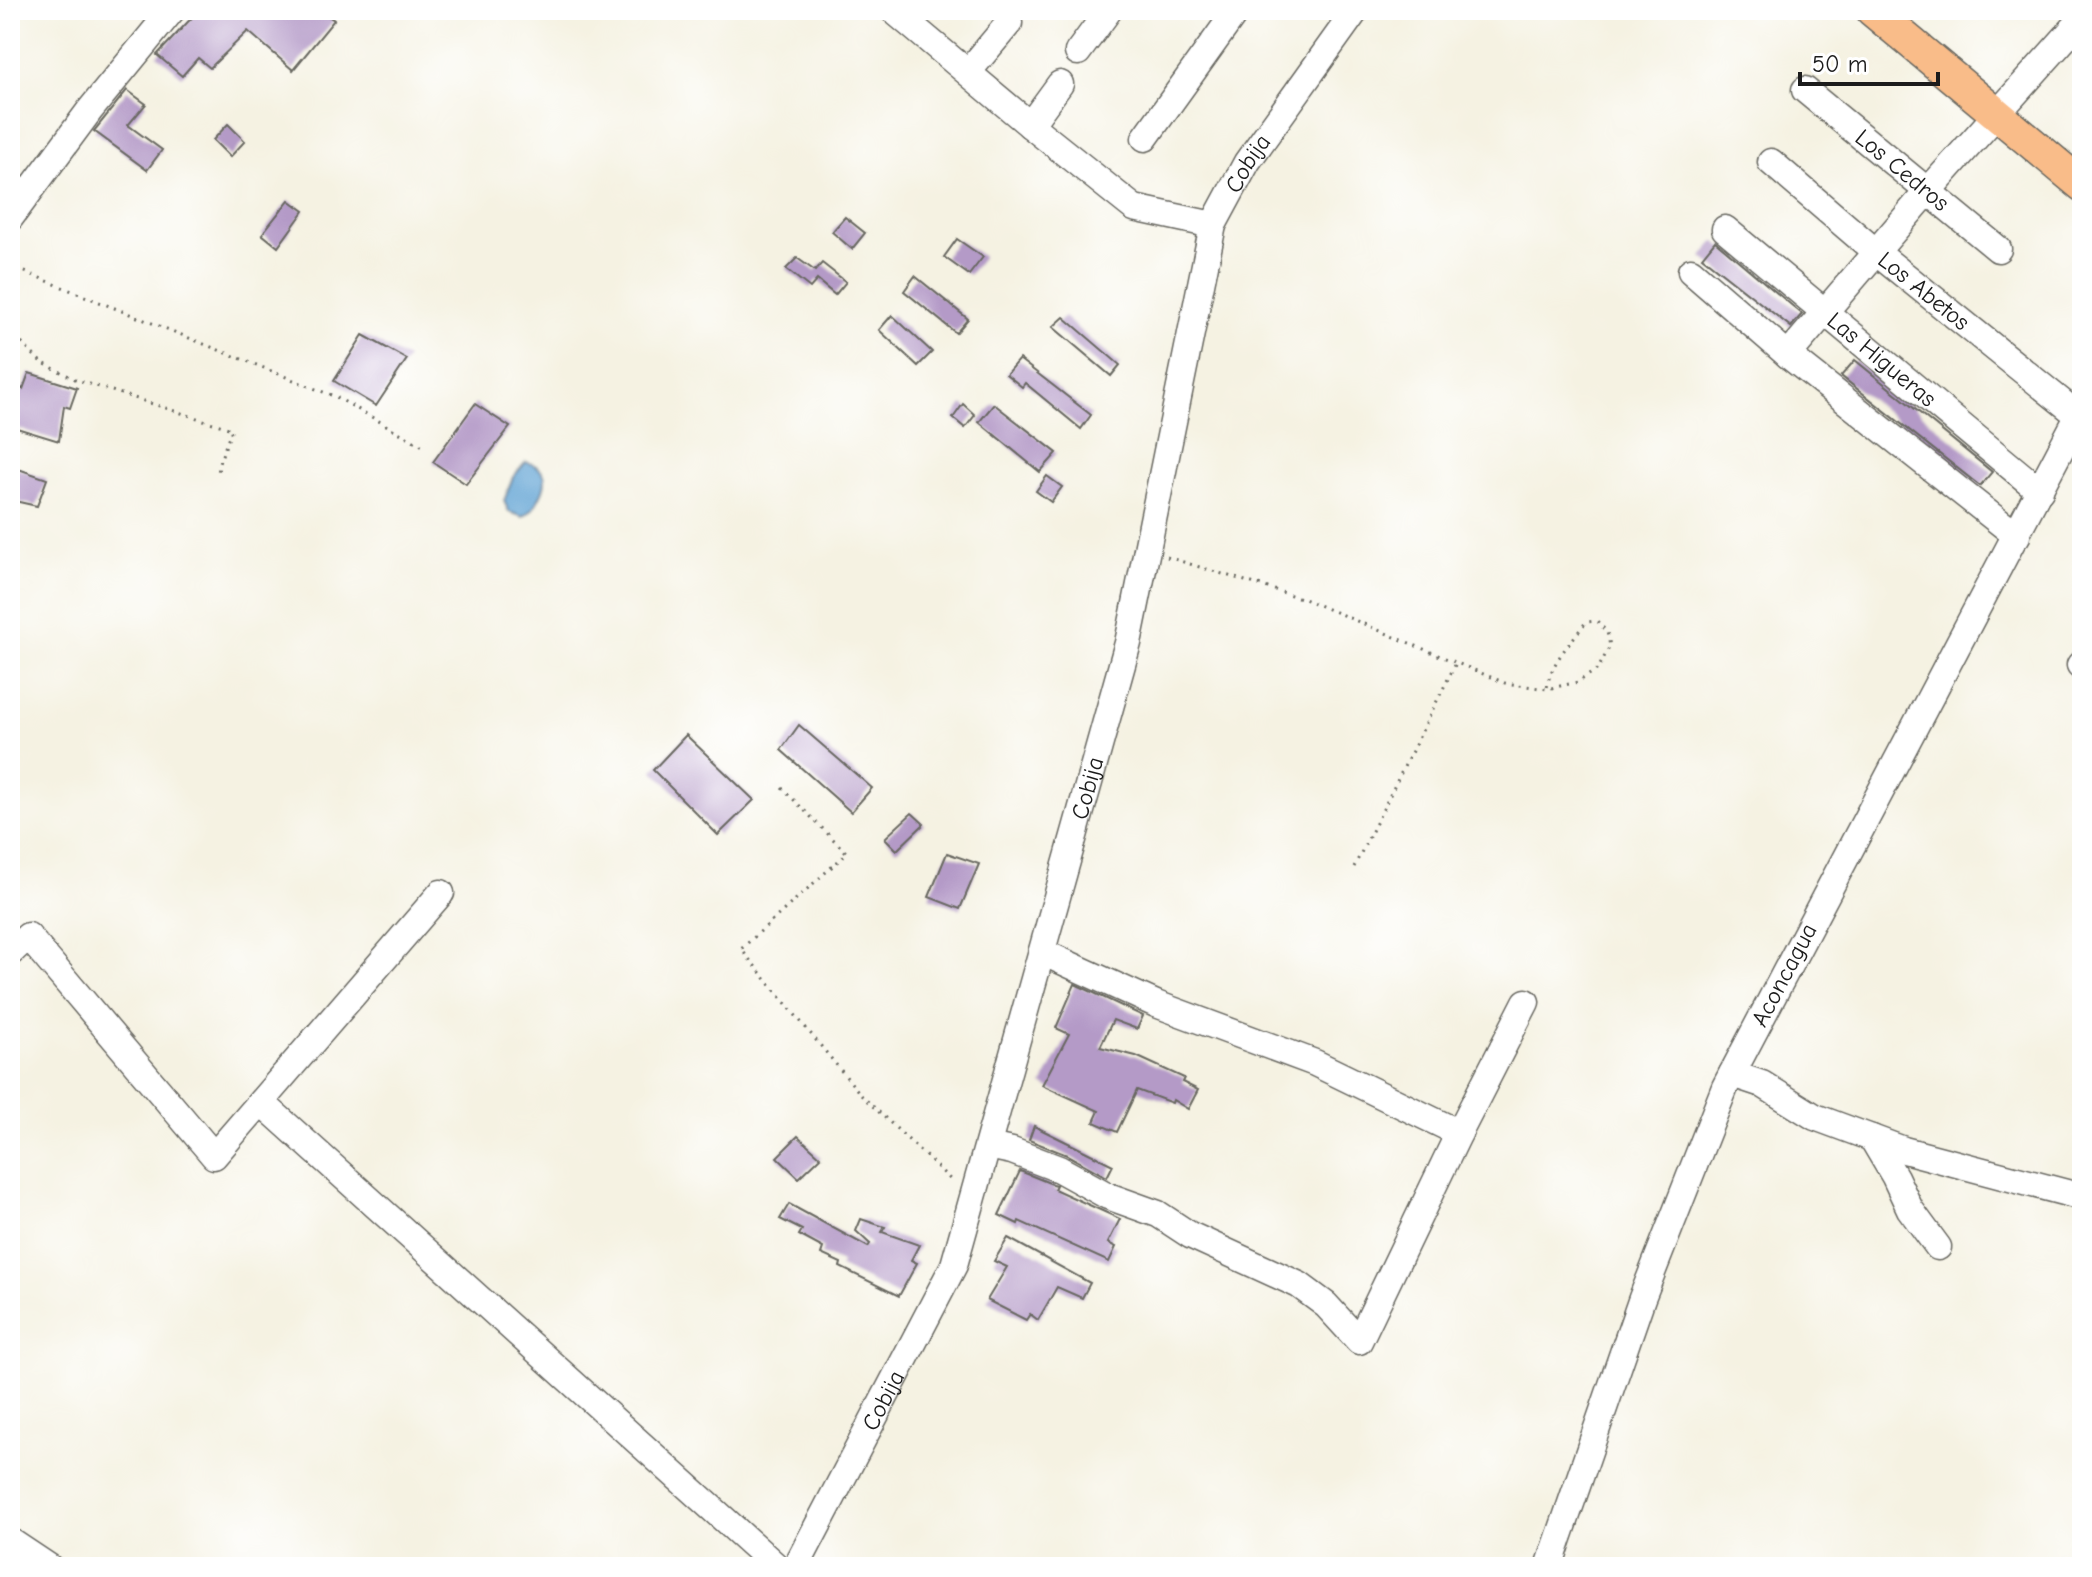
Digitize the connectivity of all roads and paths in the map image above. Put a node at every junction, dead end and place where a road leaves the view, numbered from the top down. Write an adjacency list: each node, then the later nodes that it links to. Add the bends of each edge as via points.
1 (172, 10): 19 (street)
2 (1109, 10): 9 (street)
3 (1237, 10): 15 (street)
4 (1356, 10): 20 (street, Cobija, via 1247,162)
5 (902, 13): 10 (street)
6 (1886, 15): 13 (main road)
7 (2082, 19): 13 (street)
8 (1009, 23): 10 (street)
9 (1078, 52)
10 (968, 72): 14 (street)
11 (1060, 84): 14 (street)
12 (1805, 90): 18 (street, Los Cedros)
13 (1996, 115): 17 (main road); 18 (street)
14 (1030, 125): 20 (street, via 1134,208)
15 (1145, 138)
16 (1771, 162): 23 (street, Los Abetos)
17 (2082, 185)
18 (1928, 191): 22 (street, Los Cedros); 23 (street)
19 (10, 218)
20 (1213, 225): 34 (street, Cobija)
21 (1725, 229): 26 (street, Las Higueras)
22 (1998, 249)
23 (1877, 253): 26 (street); 29 (street, Los Abetos)
24 (10, 266): 30 (path, via 336,397)
25 (1691, 271): 28 (street)
26 (1827, 311): 28 (street); 32 (street, Las Higueras)
27 (10, 332): 31 (path, via 41,362 77,380 232,429)
28 (1788, 355): 33 (street)
29 (2080, 413): 32 (street, Aconcagua)
30 (423, 446)
31 (218, 476)
32 (2040, 491): 33 (street, Aconcagua)
33 (2017, 536): 43 (street, Aconcagua)
34 (1148, 551): 35 (path, via 1304,599); 40 (street, Cobija, via 1128,643)
35 (1456, 663): 36 (path, via 1505,683); 38 (path)
36 (1547, 689): 36 (path, via 1578,682 1598,669 1610,646 1597,621 1586,622 1577,634 1548,675)
37 (782, 788): 49 (path, via 847,853 741,949 862,1096)
38 (1354, 867)
39 (441, 893): 44 (street)
40 (1042, 952): 45 (street, via 1156,1004 1315,1063); 47 (street, Cobija)
41 (10, 953): 44 (street, via 28,936 214,1156)
42 (1526, 1002): 45 (street)
43 (1732, 1074): 46 (street, via 1762,1084 1815,1117); 55 (street, Aconcagua, via 1642,1298)
44 (261, 1102): 53 (street)
45 (1459, 1133): 47 (street, via 1359,1341 1299,1285 1059,1169)
46 (1872, 1138): 48 (street); 50 (street, via 1910,1209)
47 (988, 1146): 49 (street, Cobija)
48 (2082, 1197)
49 (973, 1201): 54 (street, Cobija, via 954,1265)
50 (1938, 1247)
51 (10, 1541): 52 (street)
52 (49, 1567)
53 (777, 1567)
54 (796, 1567)
55 (1549, 1567)

